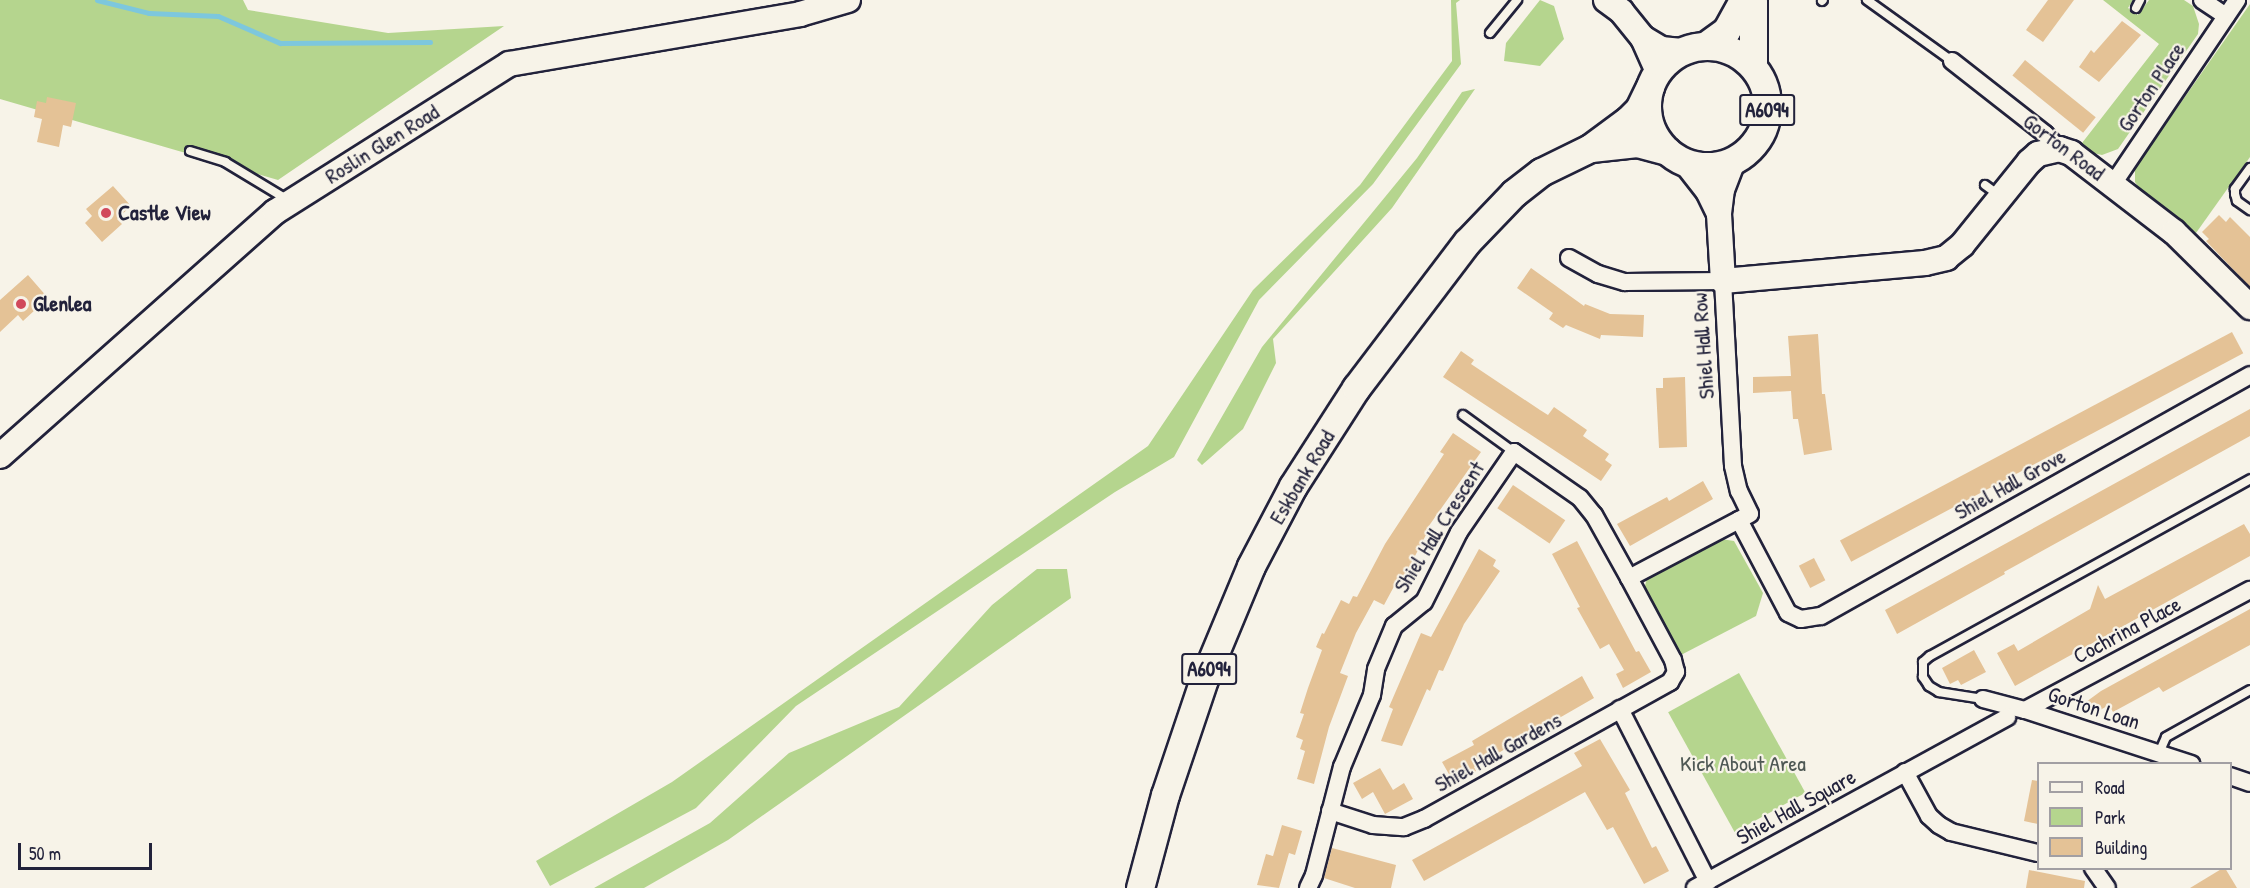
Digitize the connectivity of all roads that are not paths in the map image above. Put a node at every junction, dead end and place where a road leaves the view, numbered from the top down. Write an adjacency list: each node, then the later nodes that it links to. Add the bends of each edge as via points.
1 (848, 0): 23 (main road, Roslin Glen Road, via 801,14 509,64)
2 (1516, 0): 10 (lane)
3 (1606, 0): 11 (main road, via 1621,11)
4 (1743, 0): 12 (main road, Eskbank Road / A6094, via 1726,30)
5 (1753, 0): 14 (main road, Eskbank Road / A6094)
6 (1867, 0): 13 (lane, Gorton Road)
7 (2202, 0): 9 (street)
8 (2237, 0): 9 (street, Gorton Place)
9 (2226, 16): 22 (street, Gorton Place)
10 (1490, 33)
11 (1643, 38): 12 (main road, via 1661,49); 15 (main road)
12 (1693, 49): 14 (main road, A6094, via 1732,51); 15 (main road, Eskbank Road / A6094)
13 (1952, 61): 17 (street, Gorton Road)
14 (1753, 64): 20 (main road, Eskbank Road / A6094, via 1763,81 1768,104 1765,127 1753,147)
15 (1654, 79): 16 (main road, Eskbank Road / A6094, via 1639,109); 19 (main road, via 1647,103 1648,120 1655,137)
16 (1590, 148): 19 (main road, Eskbank Road / A6094, via 1636,143); 51 (main road, Eskbank Road / A6094, via 1532,179 1467,242 1356,388 1293,486 1251,566 1204,680 1165,795)
17 (2059, 149): 22 (main road, Gorton Road, via 2071,153); 27 (main road, via 2038,154 1993,191 1962,245 1946,258)
18 (190, 151): 23 (lane, via 225,162)
19 (1677, 158): 20 (main road, Eskbank Road / A6094, via 1710,167); 25 (main road, via 1708,191)
20 (1733, 161): 25 (main road, via 1722,189)
21 (2250, 168): 24 (lane, via 2235,189 2237,201)
22 (2113, 184): 28 (main road, Gorton Road, via 2174,232)
23 (290, 202): 32 (main road, Roslin Glen Road)
24 (2250, 210)
25 (1719, 214): 27 (main road)
26 (1569, 258): 27 (street, Shiel Hall Row, via 1598,274 1625,282)
27 (1723, 281): 34 (street, Shiel Hall Row, via 1733,466 1750,514)
28 (2250, 307)
29 (2250, 375): 34 (street, Shiel Hall Grove, via 1821,616 1801,619 1788,614)
30 (1463, 415): 31 (lane)
31 (1514, 452): 35 (street, Shiel Hall Crescent, via 1580,498 1594,515); 47 (street, Shiel Hall Crescent, via 1459,532 1424,602 1394,626 1376,669 1372,695 1342,767)
32 (0, 456)
33 (2250, 479): 38 (lane, via 1923,662 1923,677 1929,686 1939,692)
34 (1739, 520): 35 (street)
35 (1629, 578): 39 (street, Shiel Hall Gardens, via 1676,672 1670,682)
36 (2250, 590): 40 (street, Cochrina Place)
37 (2250, 690): 42 (lane, via 2166,737)
38 (1983, 699): 40 (street, Gorton Loan)
39 (1620, 709): 47 (street, Shiel Hall Gardens, via 1404,827 1373,825); 50 (street)
40 (2025, 710): 42 (street, Gorton Loan)
41 (2007, 717): 44 (street, Shiel Hall Square)
42 (2159, 753): 43 (street, Gorton Loan)
43 (2185, 762)
44 (1905, 772): 48 (street, via 1929,816 1939,825 1952,832); 50 (street, Shiel Hall Square)
45 (2232, 777): 46 (street)
46 (2250, 783)
47 (1330, 811): 52 (street, Shiel Hall Crescent)
48 (2037, 853)
49 (2094, 870): 53 (street)
50 (1702, 885)
51 (1140, 888)
52 (1308, 888)
53 (2107, 888)

